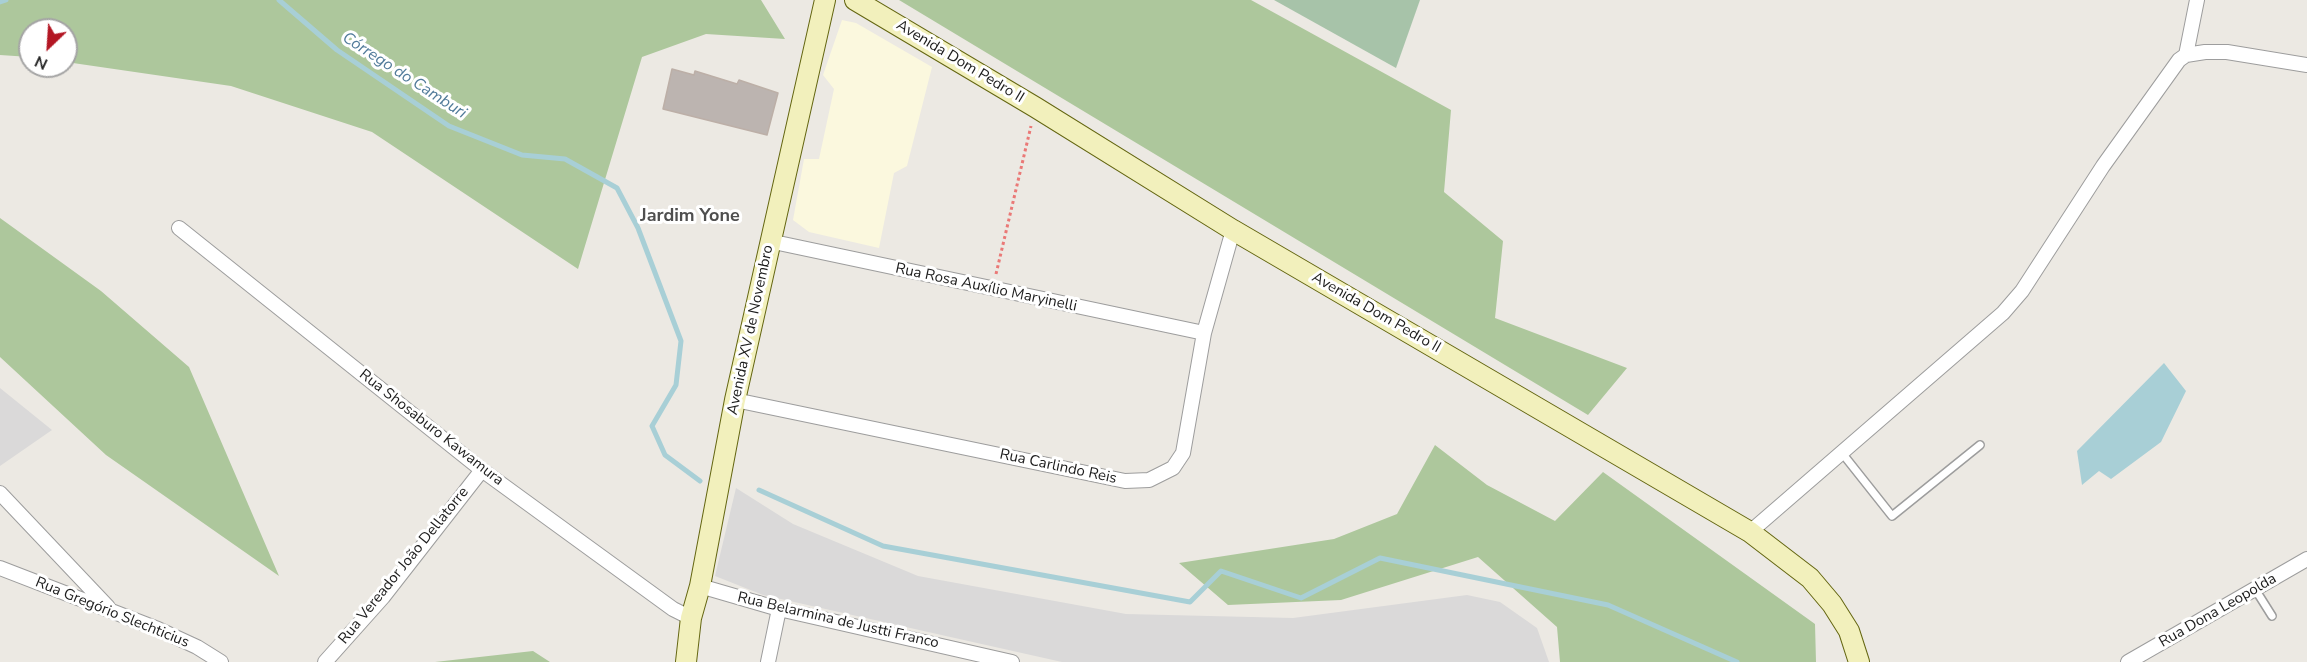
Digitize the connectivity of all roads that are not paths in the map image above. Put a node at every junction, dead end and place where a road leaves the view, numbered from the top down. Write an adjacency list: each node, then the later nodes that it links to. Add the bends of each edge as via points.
1 (844, 0): 4 (street)
2 (855, 0): 8 (street, Avenida Dom Pedro II)
3 (2197, 0): 5 (street)
4 (823, 7): 9 (street, Avenida XV de Novembro)
5 (2186, 55): 6 (street, via 2227,52); 13 (street, via 2170,68 2022,291 2003,313)
6 (2307, 65)
7 (179, 228): 14 (street, Rua Shosaburo Kawamura)
8 (1233, 230): 10 (street, Rua Carlindo Reis); 16 (street, Avenida Dom Pedro II)
9 (769, 241): 10 (street, Rua Rosa Auxílio Maryinelli); 11 (street, Avenida XV de Novembro)
10 (1204, 333): 11 (street, Rua Carlindo Reis, via 1183,453 1173,468 1149,480 1125,481)
11 (735, 400): 19 (street, Avenida XV de Novembro)
12 (1980, 446): 13 (lane, via 1892,516)
13 (1842, 453): 16 (street)
14 (482, 470): 24 (street, Rua Shosaburo Kawamura, via 673,609); 26 (street, Rua Vereador João Dellatorre)
15 (0, 493): 22 (street)
16 (1750, 531): 30 (street, Avenida Dom Pedro II, via 1810,578 1832,604 1849,631)
17 (2307, 560): 20 (street, Rua Dona Leopolda)
18 (0, 568): 22 (street, Rua Gregório Slechticius)
19 (700, 586): 21 (street, Rua Belarmina de Justti Franco); 24 (street, Avenida XV de Novembro)
20 (2255, 589): 23 (lane); 31 (street, Rua Dona Leopolda)
21 (778, 609): 28 (street); 29 (street, Rua Belarmina de Justti Franco)
22 (111, 610): 25 (street, Rua Gregório Slechticius, via 197,647)
23 (2272, 616)
24 (691, 618): 27 (street, Avenida XV de Novembro)
25 (221, 662)
26 (326, 662)
27 (686, 662)
28 (768, 662)
29 (1012, 662)
30 (1859, 662)
31 (2128, 662)

